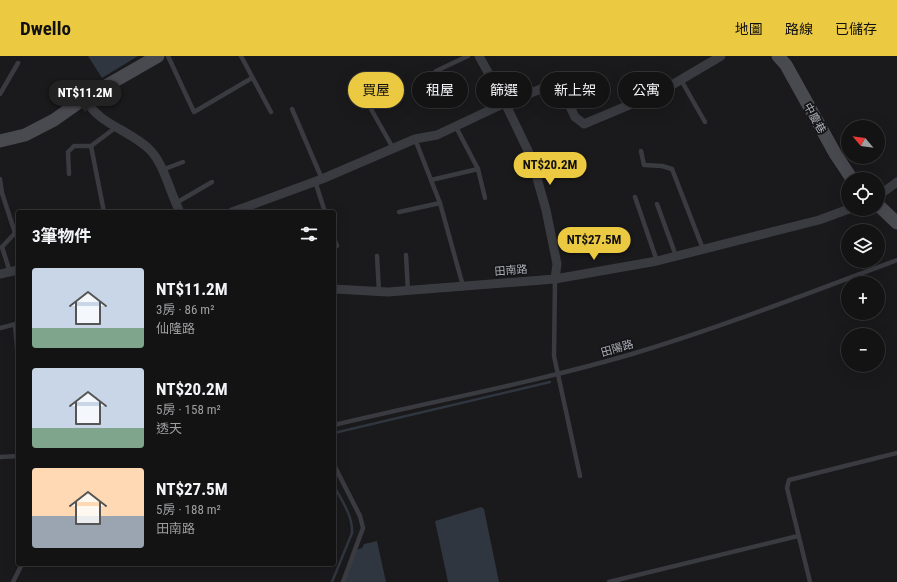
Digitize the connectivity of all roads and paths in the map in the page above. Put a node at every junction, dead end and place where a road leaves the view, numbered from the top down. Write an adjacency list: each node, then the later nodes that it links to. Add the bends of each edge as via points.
1 (158, 56): 15 (street)
2 (168, 56): 11 (lane, via 194,112)
3 (241, 56): 11 (lane)
4 (468, 56): 9 (lane)
5 (479, 56): 10 (street)
6 (721, 56): 12 (street)
7 (778, 56): 32 (street, 中慶巷, via 786,65)
8 (18, 63): 14 (lane)
9 (436, 71)
10 (488, 72)
11 (252, 78): 20 (lane)
12 (681, 80): 13 (street, via 660,92 584,124 575,117 565,92 556,85 551,84); 21 (lane)
13 (532, 91)
14 (0, 94)
15 (85, 98): 23 (street, via 95,112); 25 (street, via 54,120 26,135)
16 (371, 108): 27 (lane)
17 (492, 108): 22 (street)
18 (507, 108): 61 (street, via 531,157 546,210 556,264)
19 (292, 109): 35 (lane)
20 (271, 112)
21 (705, 122)
22 (456, 127): 24 (street, via 437,135); 30 (lane)
23 (115, 128): 26 (lane); 31 (street, via 138,139 150,150)
24 (415, 139): 27 (street); 36 (lane)
25 (0, 141)
26 (91, 146): 33 (lane, via 74,146 68,152); 45 (lane)
27 (393, 148): 35 (street)
28 (641, 151): 53 (lane, via 644,165 672,169)
29 (183, 162): 31 (lane)
30 (478, 168): 36 (lane); 41 (lane)
31 (162, 170): 43 (street)
32 (848, 172)
33 (69, 174)
34 (0, 179): 59 (lane, via 15,233 2,247)
35 (318, 180): 47 (street); 48 (lane)
36 (431, 180): 42 (lane)
37 (212, 182): 43 (lane)
38 (897, 182): 39 (street)
39 (885, 191)
40 (635, 197): 57 (lane)
41 (485, 198)
42 (440, 203): 49 (lane); 62 (lane)
43 (176, 204): 46 (street)
44 (657, 204): 56 (lane)
45 (104, 210)
46 (179, 210)
47 (237, 210)
48 (325, 210)
49 (399, 212)
50 (841, 212): 53 (street, 田南路)
51 (885, 212): 52 (street)
52 (897, 223)
53 (703, 249): 56 (street, 田南路)
54 (406, 255): 64 (lane)
55 (378, 256): 65 (lane)
56 (676, 256): 57 (street, 田南路)
57 (657, 260): 61 (street, 田南路)
58 (897, 260): 68 (lane, 田陽路, via 695,335)
59 (14, 271): 60 (street)
60 (0, 274)
61 (555, 279): 62 (street, 田南路); 68 (lane, via 554,356)
62 (464, 286): 64 (street, 田南路)
63 (336, 289): 65 (street, 田南路)
64 (408, 291): 65 (street, 田南路)
65 (379, 292)
66 (16, 324): 67 (lane)
67 (0, 328)
68 (557, 375): 69 (lane, 田陽路); 74 (lane)
69 (336, 425)
70 (897, 454): 75 (lane, via 789,480 787,488)
71 (16, 456): 72 (lane)
72 (0, 457)
73 (336, 470): 78 (lane, via 360,516 363,528)
74 (580, 476)
75 (798, 536): 79 (lane); 80 (lane)
76 (21, 566): 77 (lane)
77 (13, 582)
78 (343, 582)
79 (609, 582)
80 (810, 582)

